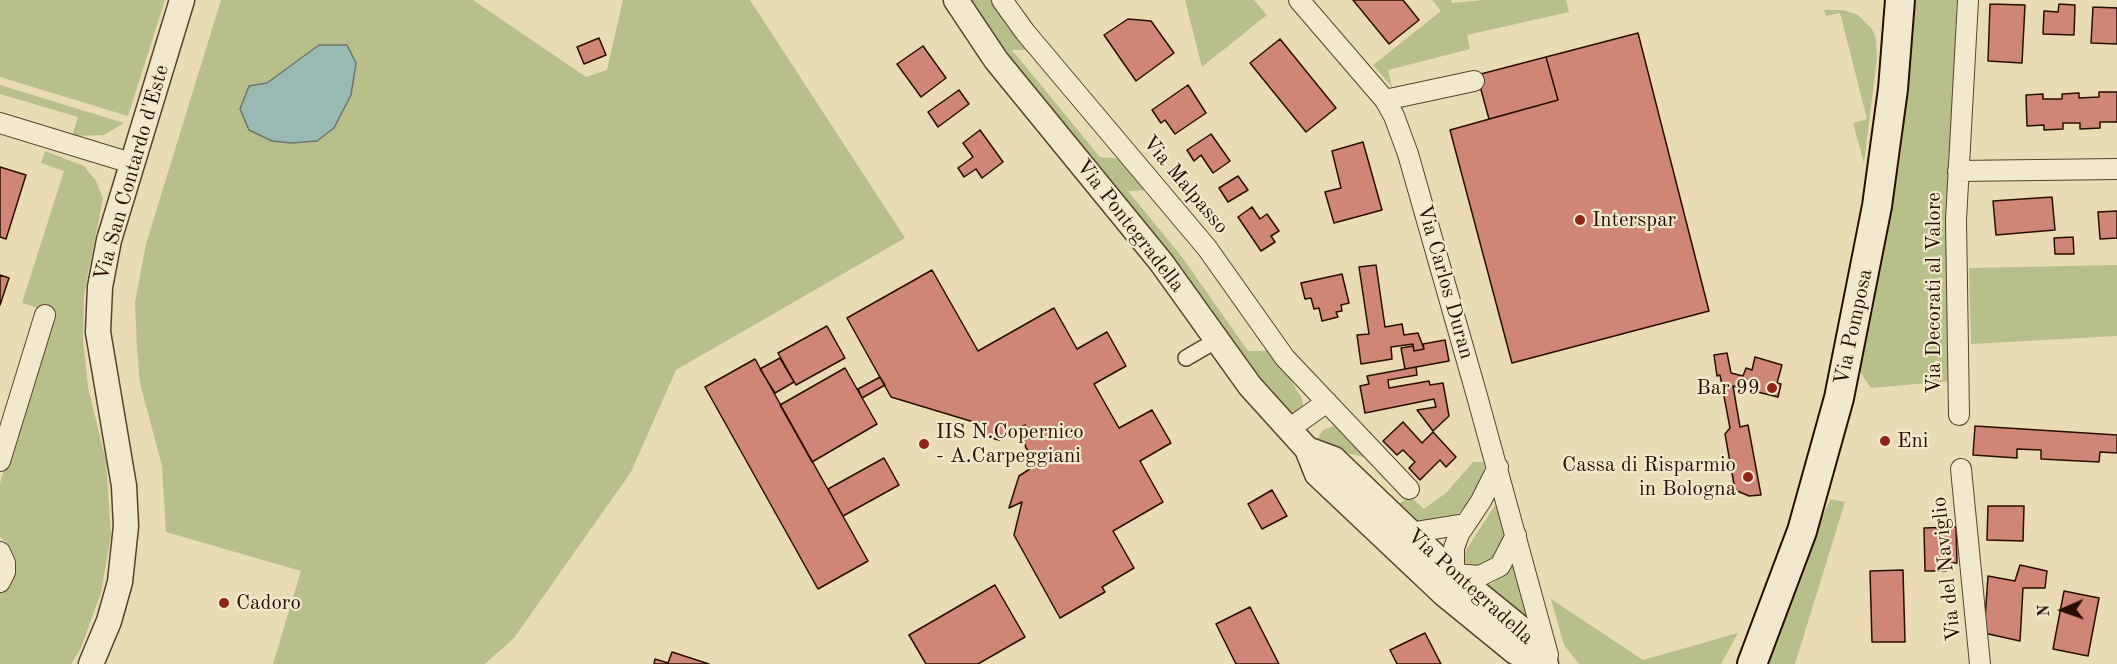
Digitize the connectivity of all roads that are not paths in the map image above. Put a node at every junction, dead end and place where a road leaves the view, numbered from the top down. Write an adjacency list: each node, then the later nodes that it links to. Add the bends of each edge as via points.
1 (182, 0): 10 (street, Via San Contardo d'Este)
2 (956, 0): 14 (street, Via Pontegradella, via 996,60 1161,262)
3 (1002, 0): 16 (street, Via Malpasso, via 1024,32 1207,248 1285,358)
4 (1299, 0): 8 (street, Via Carlos Duran)
5 (1900, 0): 30 (main road, Via Pomposa, via 1893,90 1877,206 1843,378 1802,531)
6 (1968, 0): 12 (street, Via Decorati al Valore)
7 (1474, 81): 8 (street)
8 (1385, 100): 21 (street, Via Carlos Duran, via 1408,153)
9 (0, 123): 10 (street)
10 (131, 163): 31 (street, Via San Contardo d'Este, via 106,251 98,310 103,374 124,486 124,558 109,621)
11 (2117, 169): 12 (street, Via Decorati al Valore)
12 (1958, 171): 17 (street, Via Decorati al Valore)
13 (45, 315): 20 (street)
14 (1217, 340): 15 (street); 18 (street, Via Pontegradella, via 1250,386)
15 (1186, 358)
16 (1328, 402): 18 (street); 23 (street, Via Malpasso)
17 (1959, 416)
18 (1289, 429): 19 (street, Via Pontegradella)
19 (1306, 449): 25 (street, Via Pontegradella, via 1334,459); 28 (street, Via Pontegradella, via 1317,474)
20 (0, 461)
21 (1498, 467): 24 (street); 26 (street, Via Carlos Duran)
22 (1961, 469): 33 (street, Via del Naviglio)
23 (1409, 489)
24 (1465, 524): 25 (street); 28 (street)
25 (1409, 533): 28 (street, Via Pontegradella)
26 (1516, 535): 28 (street, via 1500,566 1480,576); 32 (street, Via Carlos Duran)
27 (0, 552): 29 (street, via 5,572)
28 (1446, 581): 32 (street, Via Pontegradella, via 1515,652)
29 (0, 582)
30 (1753, 657)
31 (90, 664)
32 (1547, 664)
33 (1980, 664)

